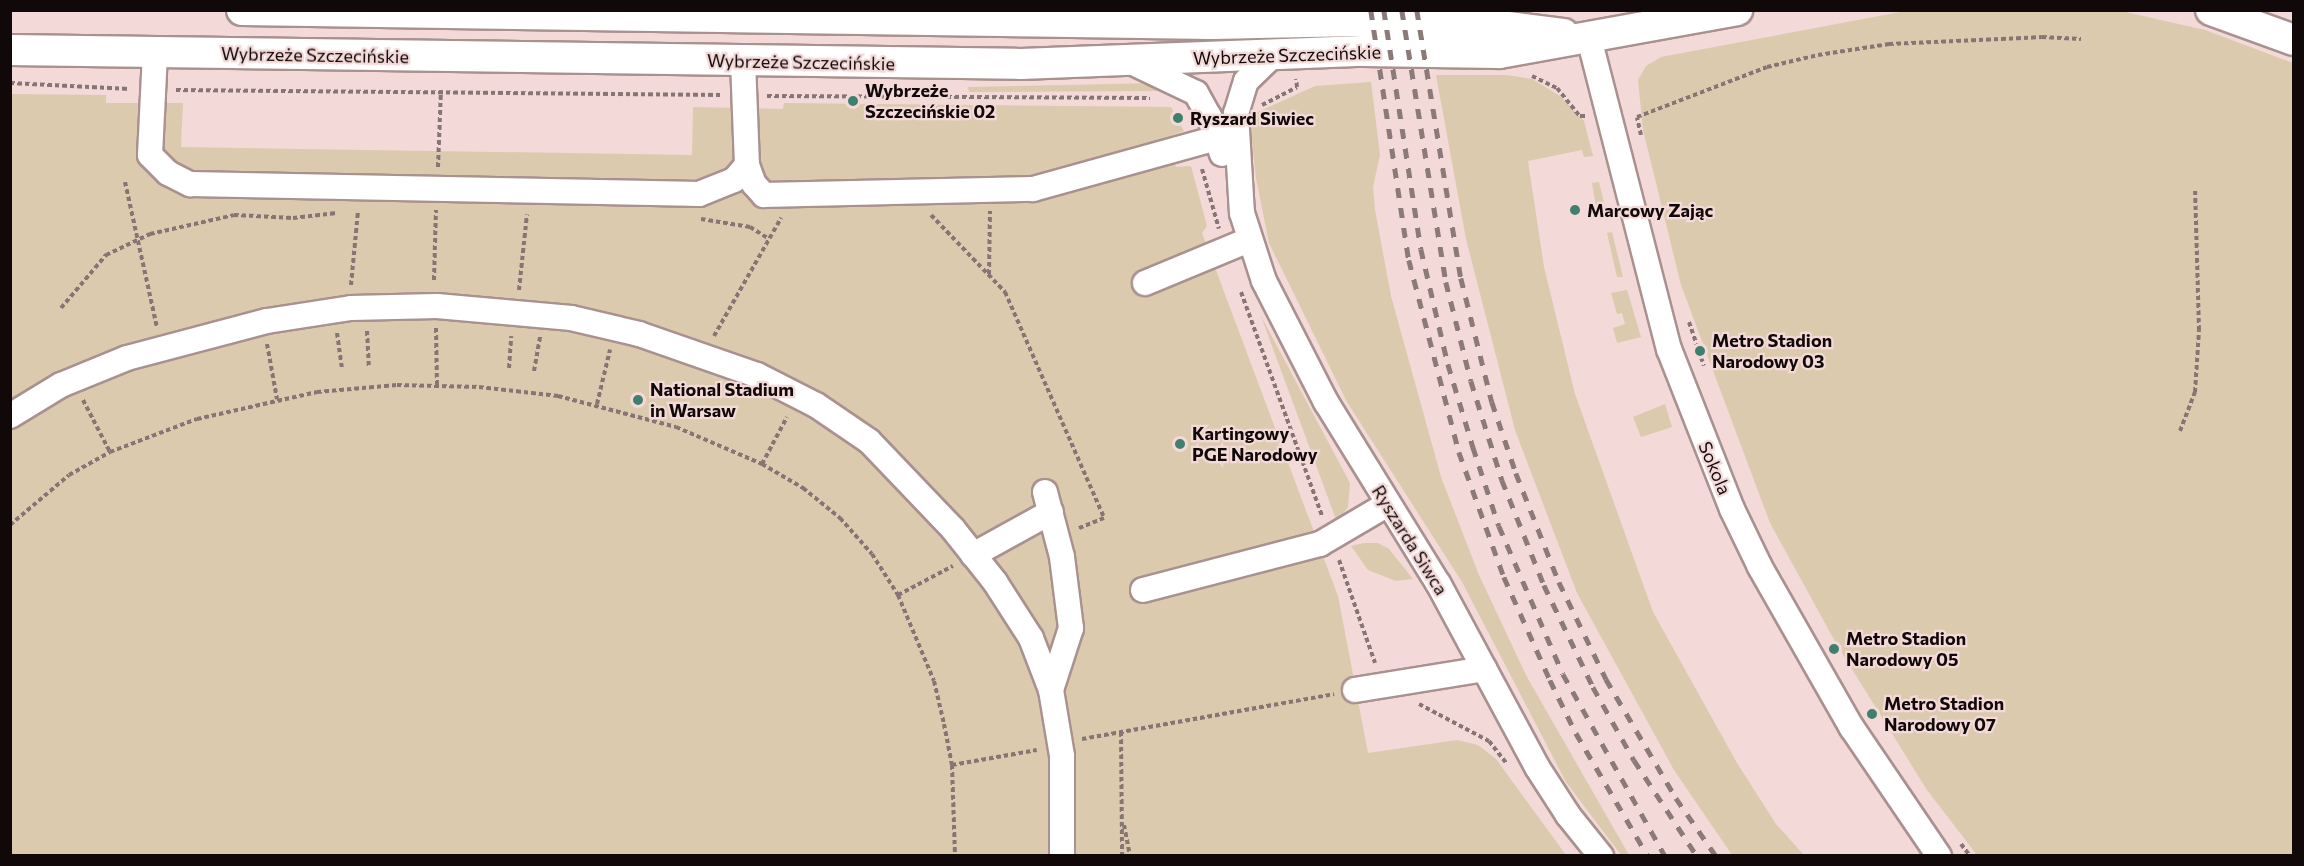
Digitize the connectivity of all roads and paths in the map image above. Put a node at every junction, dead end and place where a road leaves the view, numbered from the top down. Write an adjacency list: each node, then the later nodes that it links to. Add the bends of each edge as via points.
1 (242, 10): 4 (main road, Wybrzeże Szczecińskie, via 1212,24 1380,22 1493,25)
2 (1737, 10): 4 (main road, Wybrzeże Szczecińskie)
3 (2211, 10): 6 (main road)
4 (1589, 38): 11 (main road, Wybrzeże Szczecińskie, via 1499,53 1363,51); 92 (street, Sokola, via 1669,349 1732,508 1760,567 1852,728)
5 (2081, 39): 22 (path, via 2042,37 1889,44 1818,55 1767,67 1637,117)
6 (2294, 40)
7 (10, 50): 8 (main road, Wybrzeże Szczecińskie)
8 (155, 53): 10 (main road, Wybrzeże Szczecińskie); 15 (street)
9 (1127, 60): 10 (main road, Wybrzeże Szczecińskie, via 1021,64); 11 (main road, Wybrzeże Szczecińskie); 21 (street, Ryszarda Siwca, via 1196,93)
10 (743, 61): 17 (street)
11 (1280, 68): 12 (path); 19 (street, via 1254,71)
12 (1296, 74)
13 (1523, 74): 20 (path, via 1557,88 1580,116)
14 (10, 83): 15 (path)
15 (154, 90): 17 (path); 23 (street, via 150,155 168,173 189,184 699,195 734,180)
16 (1269, 92): 19 (path, via 1260,98)
17 (743, 96): 18 (path); 23 (street)
18 (1153, 98)
19 (1237, 101): 37 (street, Ryszarda Siwca)
20 (1586, 116)
21 (1217, 138): 25 (street, via 1033,189); 37 (street, Ryszarda Siwca)
22 (1642, 140)
23 (747, 165): 27 (street, via 754,184 764,195)
24 (125, 183): 40 (path)
25 (990, 192): 27 (street); 43 (path)
26 (2195, 192): 69 (path, via 2199,340 2195,392)
27 (910, 193): 43 (path)
28 (424, 209): 29 (path)
29 (446, 209)
30 (358, 211): 31 (path); 33 (path); 45 (path)
31 (366, 211)
32 (340, 212): 40 (path, via 293,218 234,214)
33 (349, 212)
34 (519, 212): 35 (path)
35 (527, 212): 36 (path); 46 (path)
36 (538, 213)
37 (1242, 213): 42 (street, Ryszarda Siwca)
38 (782, 215): 41 (path)
39 (694, 219): 41 (path, via 750,227)
40 (139, 239): 47 (path, via 106,255); 53 (path)
41 (769, 239): 57 (path)
42 (1249, 240): 44 (street); 72 (street, Ryszarda Siwca, via 1264,281 1326,402)
43 (988, 274): 74 (path, via 1005,292 1104,518)
44 (1145, 283)
45 (350, 296)
46 (518, 299)
47 (61, 308)
48 (1685, 310): 62 (path)
49 (436, 321): 63 (path)
50 (367, 329): 58 (path)
51 (512, 332): 60 (path)
52 (337, 333): 59 (path)
53 (158, 335)
54 (265, 336): 65 (path)
55 (541, 336): 61 (path)
56 (612, 340): 66 (path)
57 (710, 343)
58 (369, 366)
59 (342, 368)
60 (509, 368)
61 (534, 371)
62 (1707, 376)
63 (437, 384): 65 (path, via 358,387); 66 (path, via 528,392)
64 (82, 396): 70 (path)
65 (277, 399): 70 (path, via 197,419)
66 (597, 404): 71 (path, via 676,428)
67 (793, 406): 71 (path)
68 (10, 416): 75 (street, via 61,385 127,358 267,321 351,308 437,306 571,318 694,352 757,375 816,405 869,441 915,487)
69 (2180, 431)
70 (110, 452): 73 (path, via 69,475)
71 (762, 464): 77 (path, via 803,488 840,518 872,554)
72 (1388, 504): 76 (street, via 1320,544); 78 (street, Ryszarda Siwca, via 1438,583)
73 (10, 525)
74 (1073, 530)
75 (964, 560): 77 (path); 79 (street, via 1030,638); 79 (street, via 1048,502 1062,557 1071,628)
76 (1143, 590)
77 (898, 595): 84 (path, via 934,681)
78 (1484, 669): 80 (street); 91 (street, Ryszarda Siwca, via 1537,767 1568,815)
79 (1051, 690): 88 (street, via 1062,756)
80 (1355, 690): 81 (path)
81 (1121, 732): 82 (path); 85 (path)
82 (1103, 734)
83 (1016, 755): 84 (path)
84 (952, 765): 87 (path)
85 (1122, 815): 89 (path); 90 (path)
86 (1958, 840): 93 (path)
87 (955, 855)
88 (1062, 855)
89 (1122, 855)
90 (1130, 855)
91 (1601, 855)
92 (1939, 855)
93 (1970, 855)

